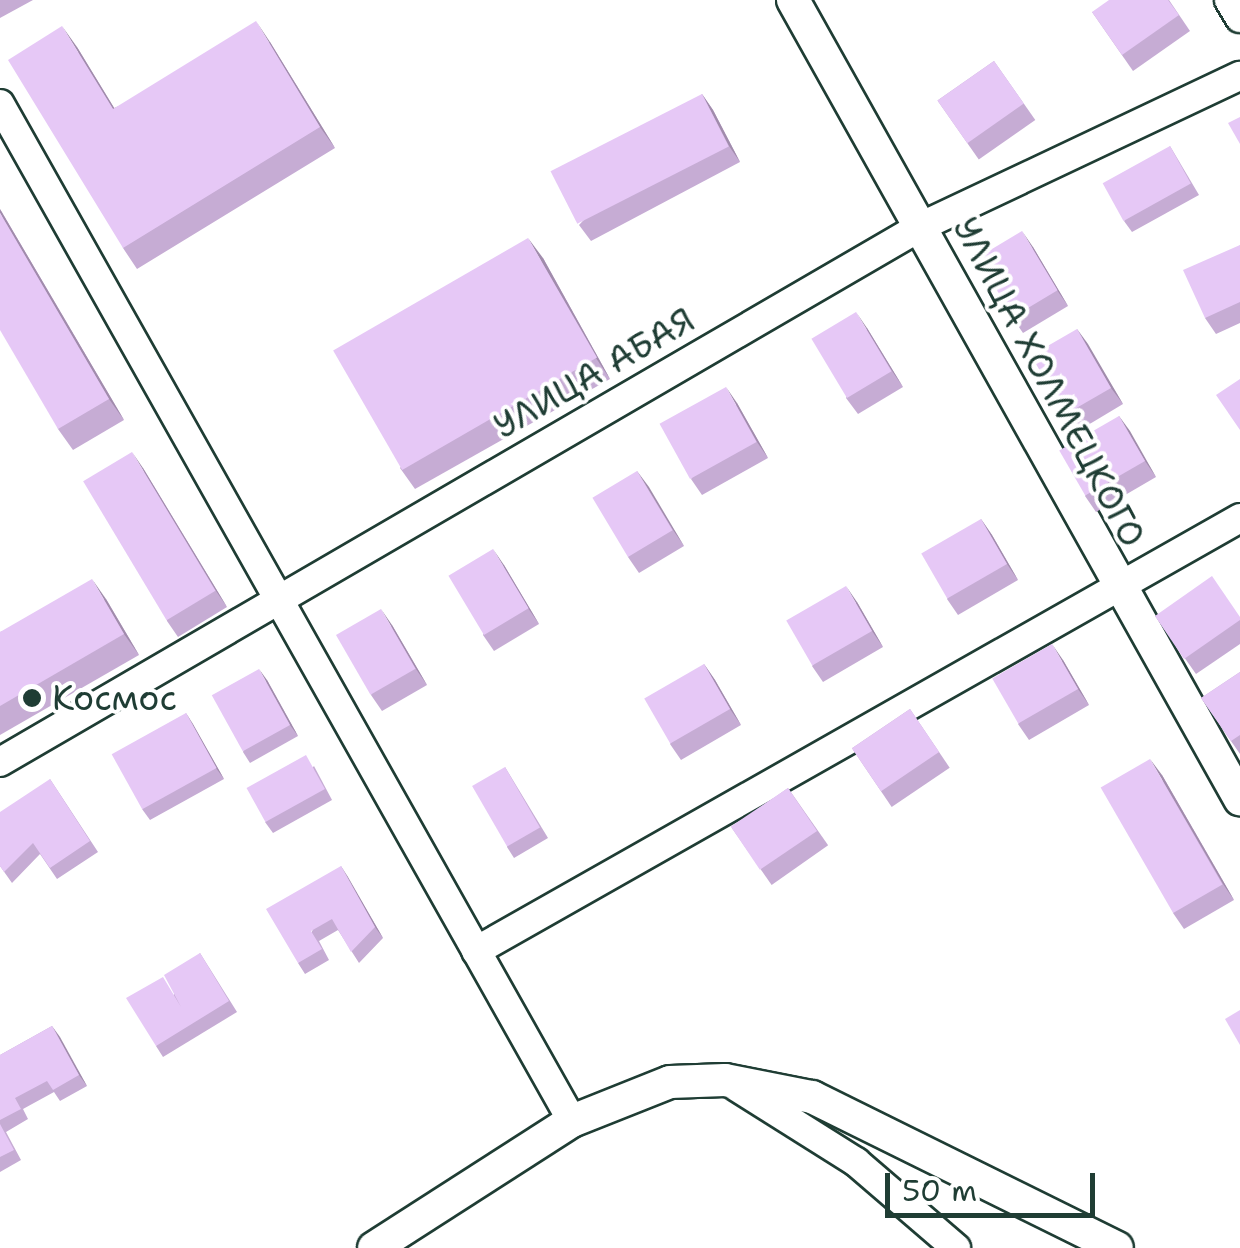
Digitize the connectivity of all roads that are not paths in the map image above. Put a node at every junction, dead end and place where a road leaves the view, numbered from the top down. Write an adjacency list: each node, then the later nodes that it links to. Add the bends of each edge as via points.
1 (793, 0): 6 (street, УЛИЦА ХОЛМЕЦКОГО)
2 (1230, 0): 3 (street)
3 (1240, 18)
4 (1240, 76): 6 (street, УЛИЦА АБАЯ)
5 (0, 104): 9 (street)
6 (920, 227): 8 (street, УЛИЦА ХОЛМЕЦКОГО); 9 (street, УЛИЦА АБАЯ)
7 (1240, 518): 8 (street)
8 (1115, 588): 11 (street, УЛИЦА ХОЛМЕЦКОГО); 12 (street)
9 (278, 600): 10 (street, УЛИЦА АБАЯ); 12 (street)
10 (0, 762)
11 (1240, 799)
12 (476, 951): 14 (street)
13 (725, 1080): 14 (street, via 670,1082); 16 (street, via 856,1162); 17 (street, via 812,1097)
14 (572, 1121): 15 (street)
15 (374, 1248)
16 (956, 1248)
17 (1117, 1248)

